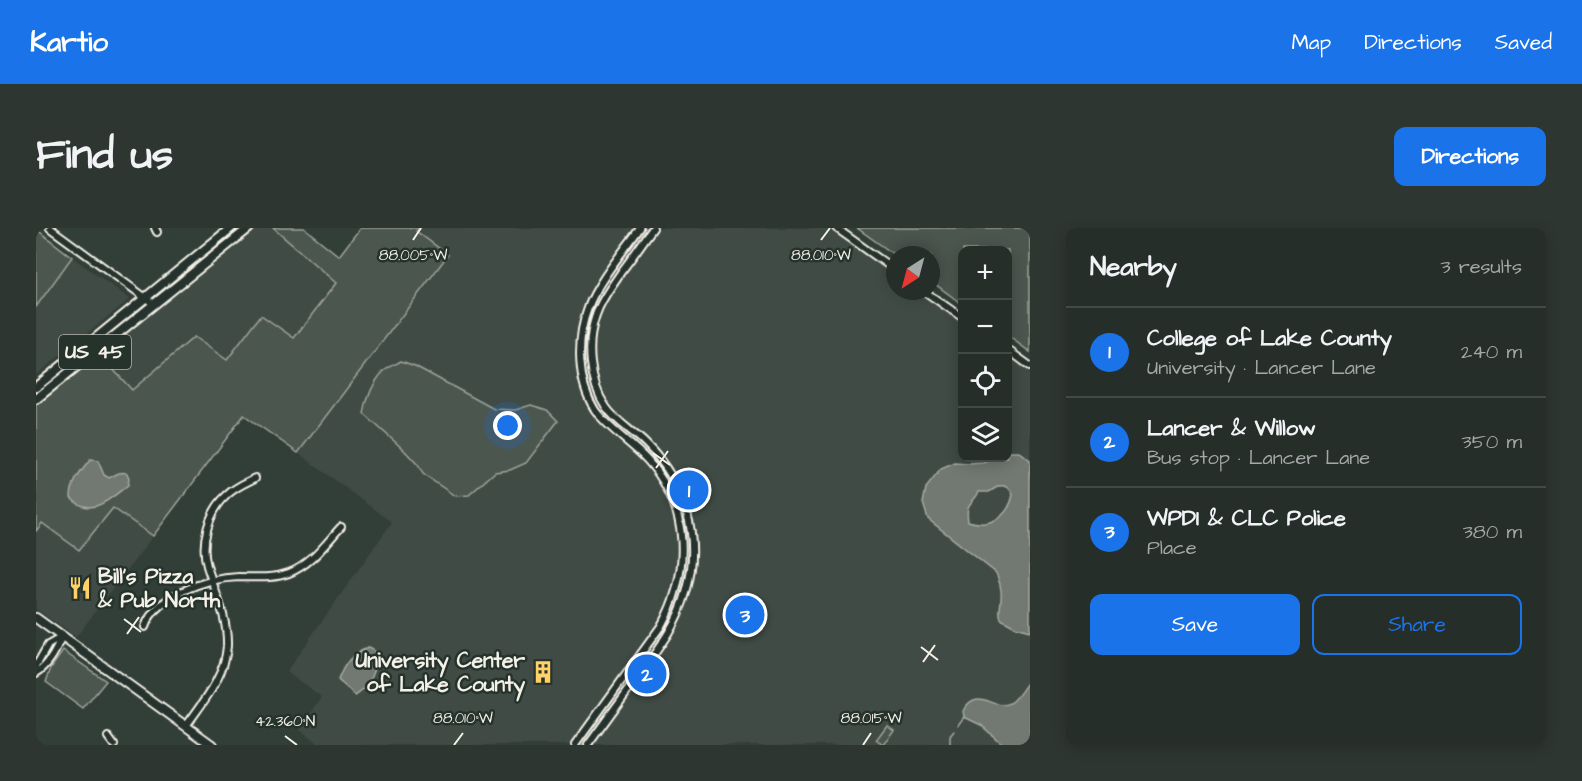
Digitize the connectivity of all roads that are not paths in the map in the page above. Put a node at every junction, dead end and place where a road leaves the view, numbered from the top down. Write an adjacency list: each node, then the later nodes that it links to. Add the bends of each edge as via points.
1 (50, 228): 8 (street)
2 (231, 228): 8 (main road, US 45)
3 (249, 228): 10 (main road, US 45)
4 (640, 228): 28 (street, via 587,309 580,343 582,370 598,414 646,459 669,492 681,530 682,562 674,599 661,626)
5 (653, 228): 29 (street, via 607,292 595,317 592,370 606,407 652,450 672,476 689,519 692,564 683,602 671,628)
6 (836, 228): 7 (street)
7 (886, 264)
8 (145, 297): 10 (street); 14 (main road, US 45)
9 (937, 300): 11 (street)
10 (154, 304): 15 (main road, US 45)
11 (958, 315)
12 (1012, 353): 13 (street)
13 (1030, 366)
14 (36, 387)
15 (36, 399)
16 (255, 478): 18 (street, via 226,495 210,521 205,554)
17 (341, 527): 18 (street, via 311,560 290,572)
18 (212, 581): 20 (street, via 160,605); 24 (street, via 226,626 225,659 217,680)
19 (36, 618): 21 (main road)
20 (145, 627)
21 (62, 637): 22 (street, via 48,645); 23 (street, via 42,670); 24 (main road)
22 (36, 666)
23 (36, 673)
24 (186, 726): 27 (main road)
25 (108, 737): 26 (street)
26 (114, 745)
27 (212, 745)
28 (575, 745)
29 (588, 745)

